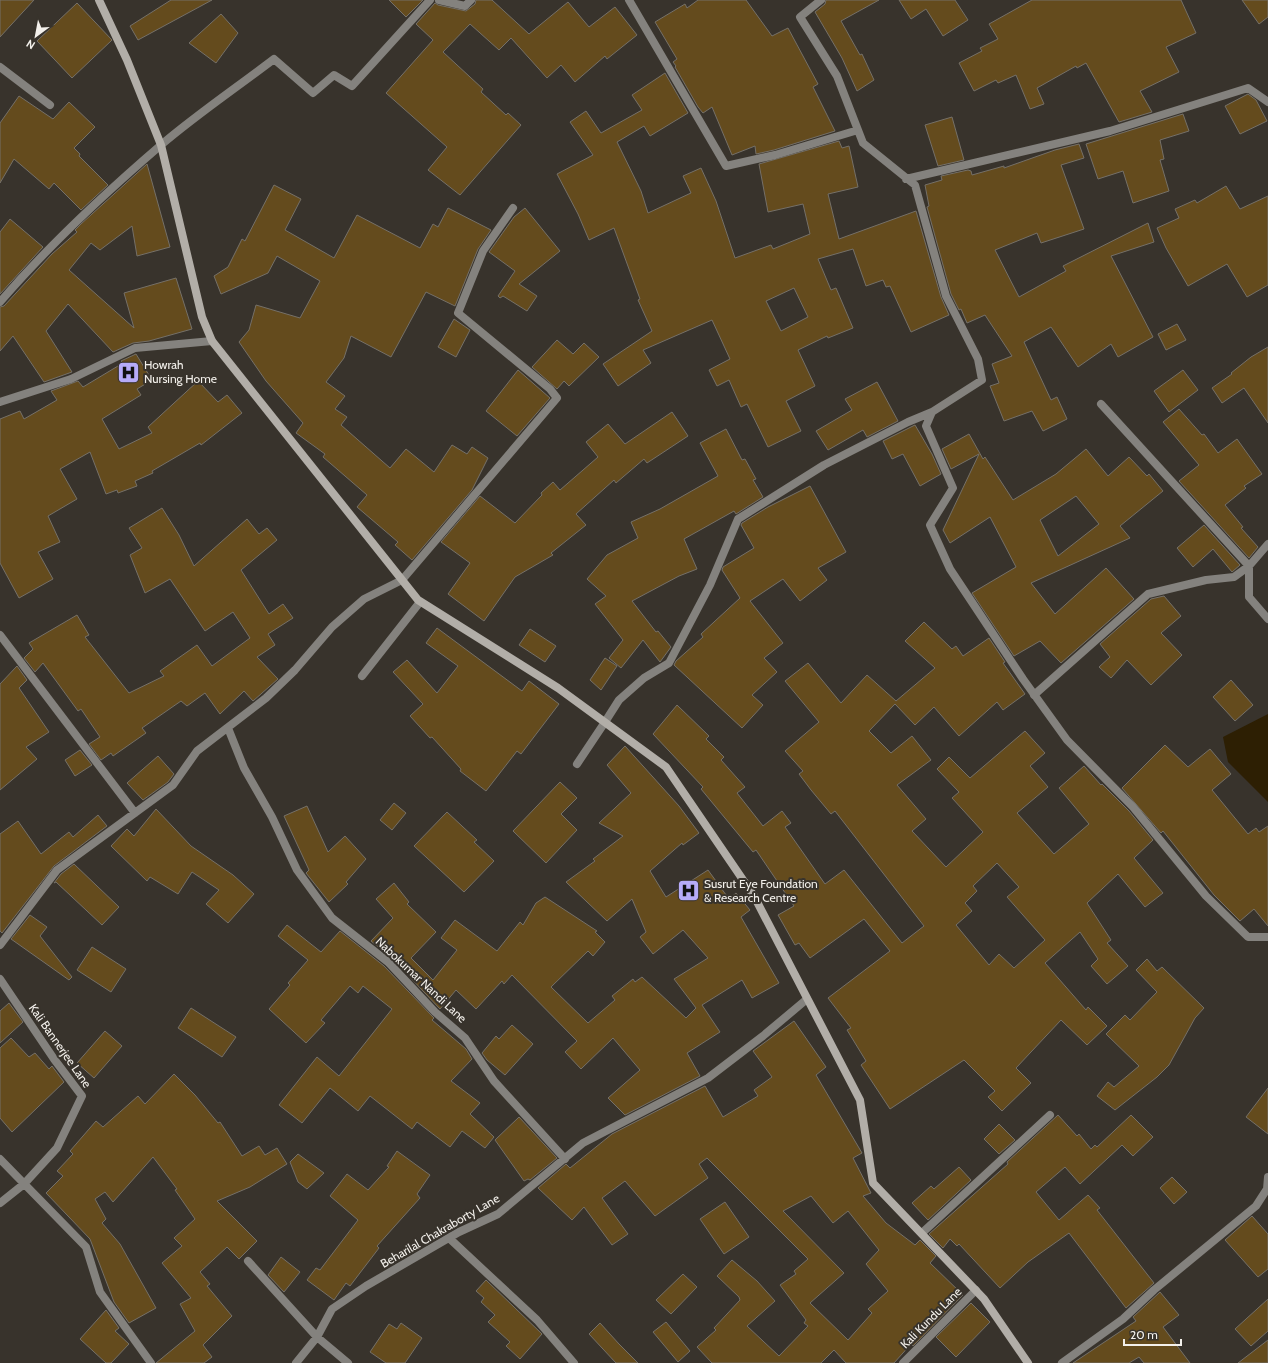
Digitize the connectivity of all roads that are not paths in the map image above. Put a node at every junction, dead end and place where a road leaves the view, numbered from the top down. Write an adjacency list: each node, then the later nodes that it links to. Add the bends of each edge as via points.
1 (99, 0): 11 (main road, via 127,60)
2 (430, 0): 11 (street, via 352,86 334,75 313,93 274,59)
3 (439, 0): 4 (street, via 465,6)
4 (471, 0)
5 (629, 0): 10 (street, via 726,166 774,155)
6 (821, 0): 10 (street, via 800,17 836,76)
7 (0, 67): 9 (street)
8 (1268, 102): 12 (street, via 1248,88 1110,131)
9 (50, 105)
10 (858, 130): 12 (street, via 863,143)
11 (161, 145): 14 (street, via 86,212 20,278); 15 (main road, via 202,317)
12 (906, 179): 18 (street, via 915,186 946,296 978,359 982,380)
13 (513, 208): 21 (street, via 483,251 458,314 550,389 557,398)
14 (0, 302)
15 (212, 341): 16 (street, via 135,348 71,379); 21 (main road)
16 (0, 402)
17 (1101, 404): 20 (street)
18 (932, 412): 26 (street, via 926,426 953,488 930,526 950,569); 27 (street, via 824,465 738,519 710,585 669,663 644,678 619,700)
19 (1268, 544): 20 (street)
20 (1249, 566): 23 (street, via 1249,597); 26 (street, via 1234,577 1206,580 1148,594)
21 (402, 580): 22 (main road); 28 (street, via 364,598 332,627 295,670 266,698)
22 (420, 602): 25 (street); 27 (main road, via 558,688)
23 (1268, 619)
24 (0, 635): 30 (street)
25 (362, 676)
26 (1034, 695): 31 (street, via 1068,740 1133,807 1206,896 1248,937)
27 (605, 722): 29 (street); 34 (main road, via 666,767 754,896)
28 (228, 728): 30 (street, via 197,751 173,785); 37 (street, Nabokumar Nandi Lane, via 244,768 272,817 297,870 332,918 388,962 435,1012 465,1038 494,1080)
29 (577, 764)
30 (135, 813): 32 (street, via 57,870)
31 (1268, 937)
32 (0, 945)
33 (0, 979): 39 (street, Kali Bannerjee Lane, via 82,1096 57,1148)
34 (807, 999): 37 (street, Beharilal Chakraborty Lane, via 708,1078 583,1143); 41 (main road, via 860,1100 873,1183)
35 (1050, 1115): 41 (street)
36 (0, 1159): 39 (street)
37 (565, 1159): 42 (street, Beharilal Chakraborty Lane, via 498,1214)
38 (1268, 1177): 52 (street, via 1267,1189 1256,1206 1122,1319)
39 (24, 1184): 40 (street, Kali Bannerjee Lane); 46 (street, via 86,1247 100,1292)
40 (0, 1203)
41 (922, 1233): 44 (main road)
42 (449, 1238): 45 (street, Beharilal Chakraborty Lane, via 366,1286 332,1309); 49 (street, via 537,1320)
43 (248, 1261): 45 (street)
44 (976, 1290): 50 (street, Kali Kundu Lane); 51 (main road)
45 (317, 1337): 47 (street, Beharilal Chakraborty Lane); 48 (street)
46 (151, 1363)
47 (297, 1363)
48 (348, 1363)
49 (574, 1363)
50 (903, 1363)
51 (1028, 1363)
52 (1062, 1363)

